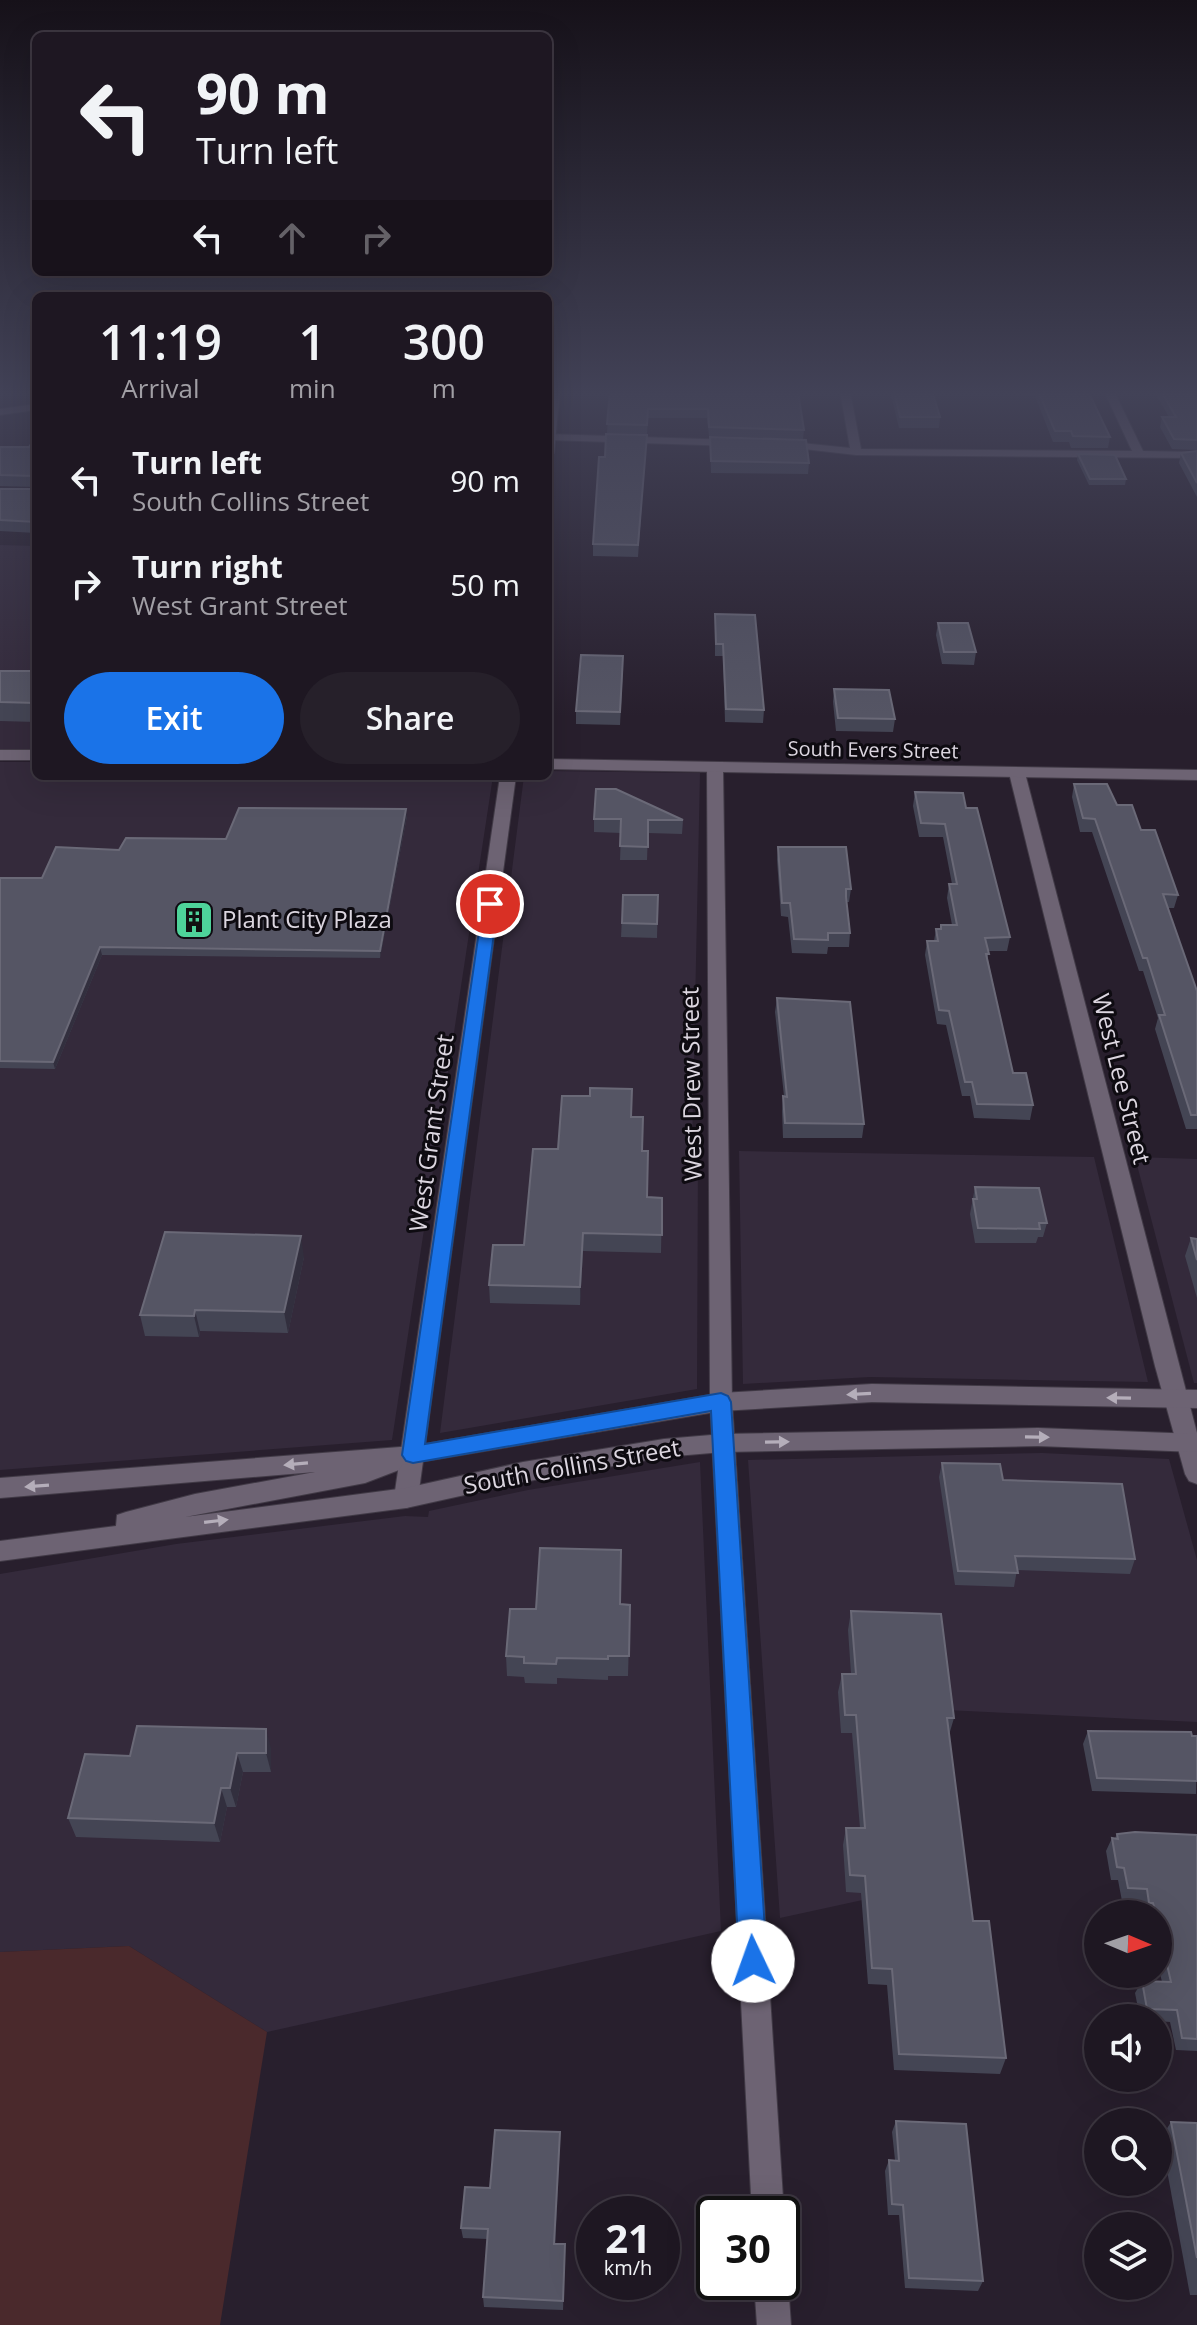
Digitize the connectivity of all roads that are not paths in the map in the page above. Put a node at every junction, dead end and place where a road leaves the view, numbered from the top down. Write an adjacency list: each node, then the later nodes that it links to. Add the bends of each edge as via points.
1 (0, 755): 2 (street)
2 (32, 755)
3 (552, 764): 4 (street, South Evers Street)
4 (715, 767): 5 (street, South Evers Street); 9 (street, West Drew Street)
5 (1017, 773): 6 (street, South Evers Street); 8 (street, West Lee Street)
6 (1197, 775)
7 (507, 780): 12 (street, West Grant Street)
8 (1186, 1399): 9 (street, South Collins Street, one-way to 9, via 872,1393); 11 (street, West Lee Street)
9 (721, 1402): 10 (street, West Drew Street); 12 (street, South Collins Street)
10 (723, 1443): 11 (street, South Collins Street, one-way to 11, via 1038,1437); 15 (street, South Collins Street, via 523,1472); 17 (street, West Drew Street)
11 (1193, 1443): 13 (street, West Lee Street)
12 (413, 1455): 14 (street, South Collins Street, one-way to 14); 15 (street, West Grant Street); 16 (street, via 365,1473 195,1504)
13 (1197, 1474)
14 (0, 1488)
15 (406, 1498): 16 (street, South Collins Street, one-way to 15)
16 (9, 1551)
17 (767, 2196)
18 (772, 2300): 19 (street)
19 (774, 2325)

